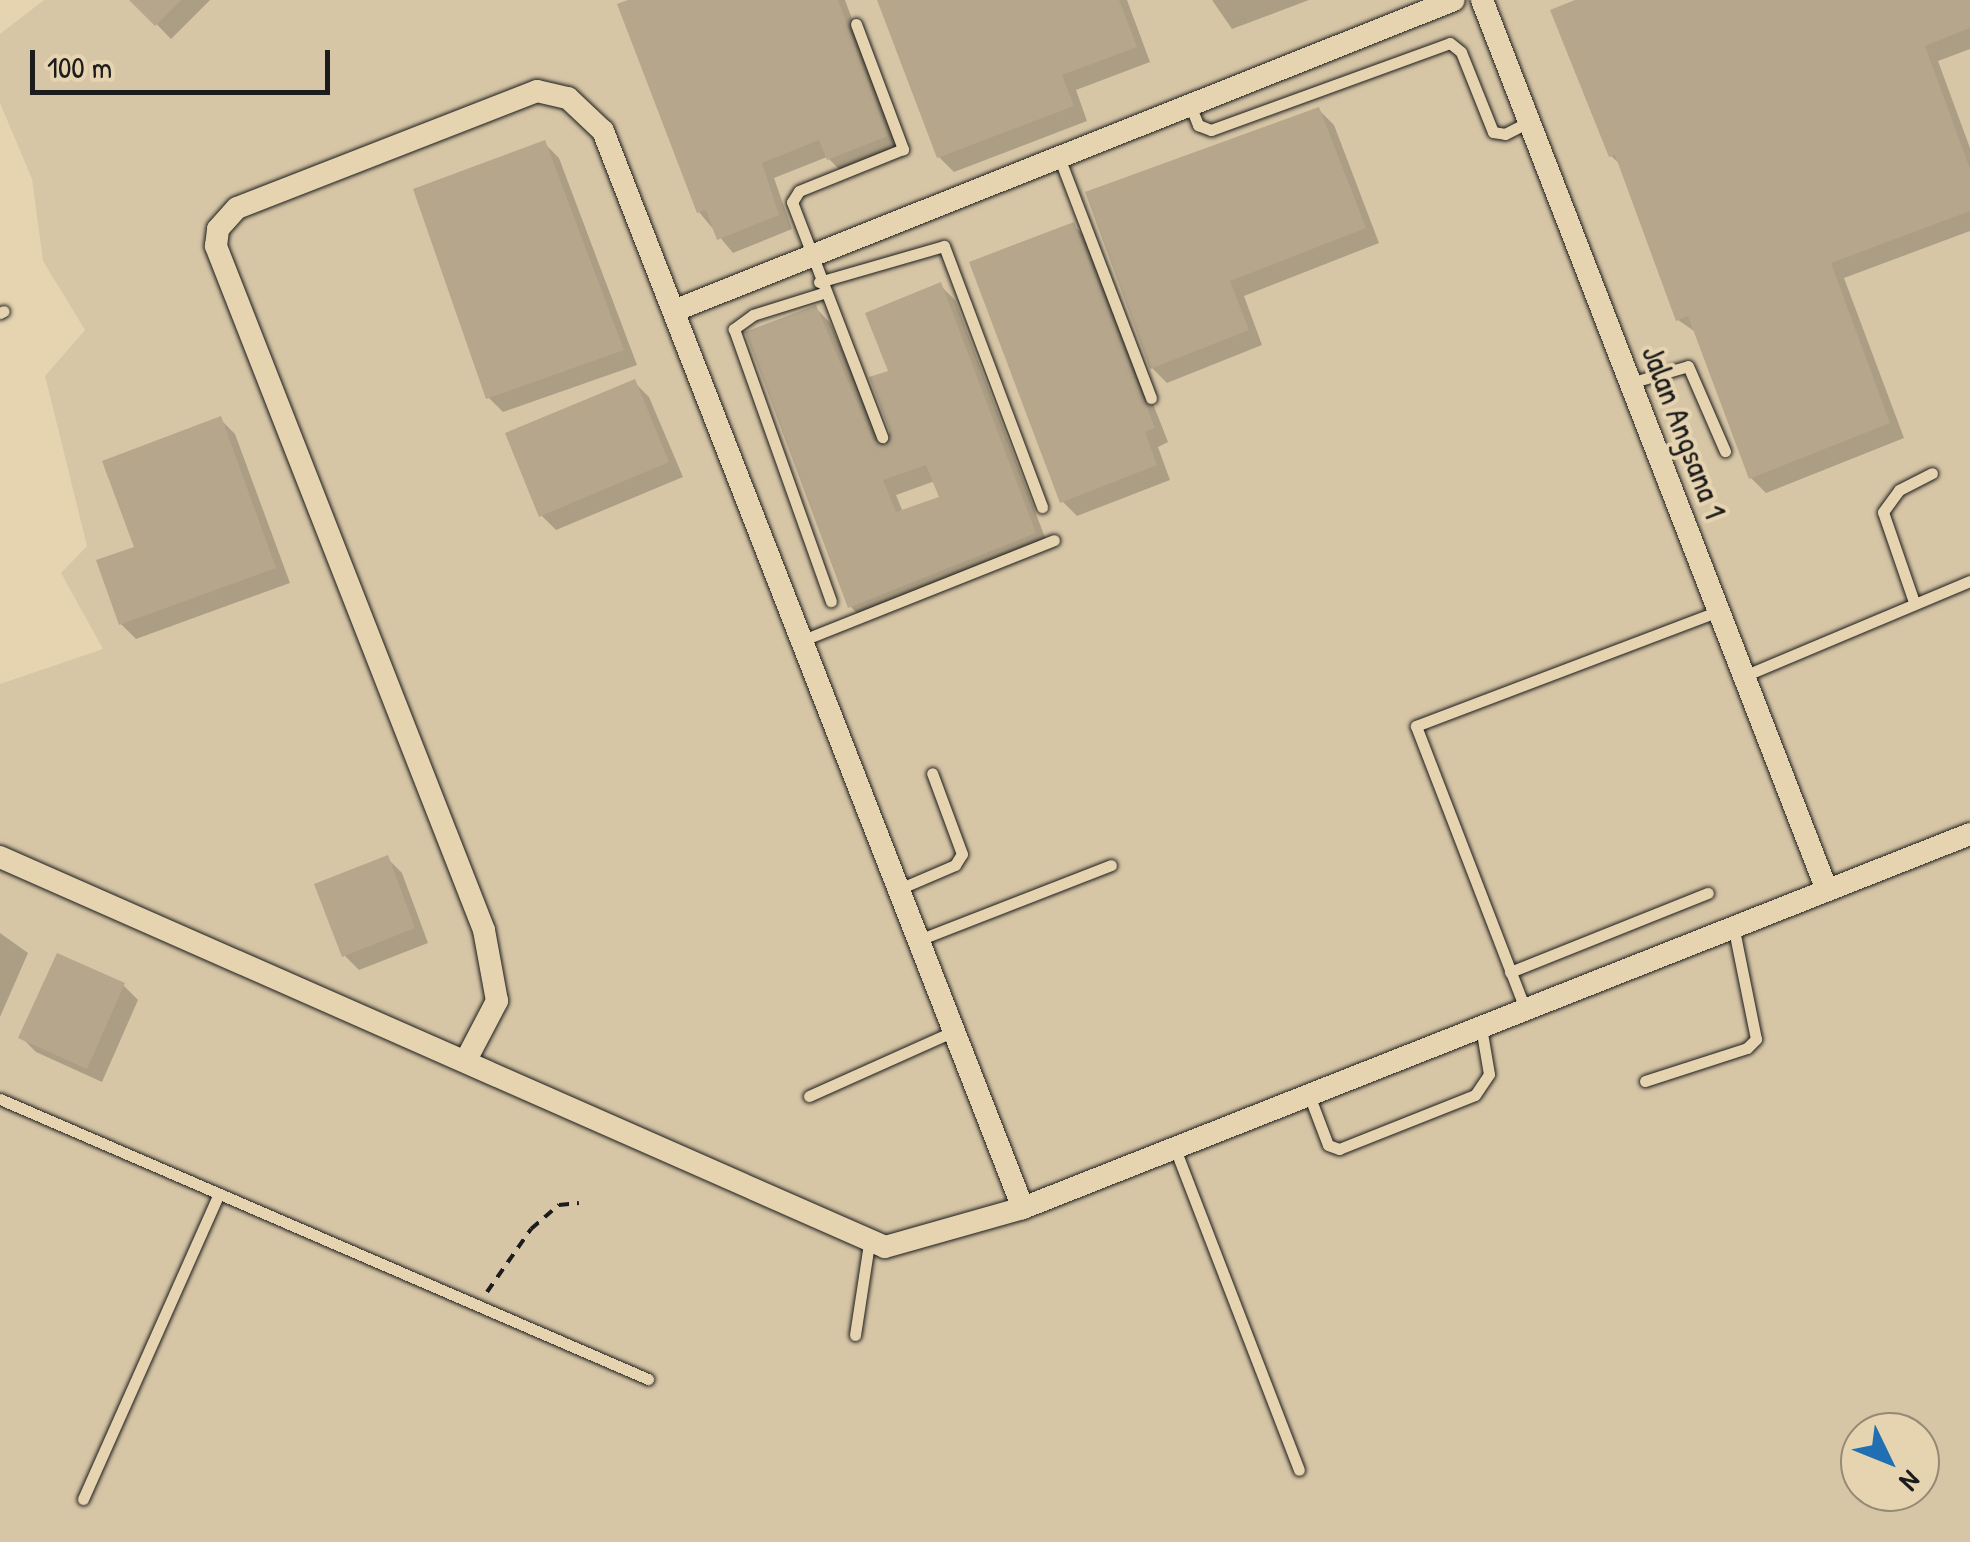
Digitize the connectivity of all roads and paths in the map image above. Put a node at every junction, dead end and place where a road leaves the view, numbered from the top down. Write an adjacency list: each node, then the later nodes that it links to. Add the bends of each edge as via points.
1 (1454, 0): 4 (street)
2 (1482, 0): 5 (street, Jalan Angsana 1)
3 (856, 24): 7 (lane, via 904,146 896,157 794,196)
4 (1190, 105): 5 (lane, via 1198,125 1210,130 1450,42 1461,52 1493,132 1505,134); 6 (street)
5 (1529, 122): 10 (street, Jalan Angsana 1)
6 (1059, 157): 7 (street); 11 (lane)
7 (809, 256): 8 (lane); 9 (street)
8 (821, 287): 12 (lane); 15 (lane, via 944,246); 18 (lane, via 734,329)
9 (676, 310): 21 (street); 36 (street, via 603,131 568,98 537,91 237,208 218,228 218,257 484,930 497,1001)
10 (1630, 384): 13 (lane, via 1688,366); 20 (street, Jalan Angsana 1)
11 (1151, 398)
12 (882, 437)
13 (1725, 451)
14 (1932, 473): 19 (lane, via 1899,490 1883,512)
15 (1042, 507)
16 (1054, 540): 21 (lane)
17 (1970, 580): 19 (lane)
18 (831, 602)
19 (1914, 602): 22 (lane)
20 (1718, 610): 22 (street, Jalan Angsana 1); 32 (lane, via 1416,726)
21 (803, 640): 28 (street)
22 (1744, 676): 27 (street, Jalan Angsana 1)
23 (932, 773): 28 (lane, via 962,854 954,865)
24 (1970, 834): 27 (street)
25 (0, 856): 36 (street)
26 (1111, 864): 31 (lane)
27 (1826, 888): 30 (street)
28 (899, 889): 31 (street)
29 (1708, 893): 32 (lane)
30 (1733, 925): 33 (street); 37 (lane, via 1756,1040)
31 (919, 940): 35 (street)
32 (1510, 972): 33 (lane)
33 (1524, 1006): 34 (street)
34 (1480, 1023): 38 (street); 38 (lane, via 1489,1074 1482,1089 1373,1136 1332,1149)
35 (954, 1031): 39 (lane); 44 (street)
36 (466, 1060): 45 (street)
37 (1645, 1080)
38 (1308, 1090): 41 (street)
39 (809, 1096)
40 (0, 1099): 42 (lane)
41 (1174, 1146): 44 (street); 49 (lane)
42 (219, 1194): 46 (lane); 50 (lane)
43 (580, 1203): 46 (path, via 559,1205 531,1229)
44 (1023, 1208): 45 (street, via 895,1246)
45 (869, 1243): 47 (lane)
46 (479, 1304): 48 (lane)
47 (855, 1336)
48 (648, 1379)
49 (1299, 1470)
50 (83, 1498)

